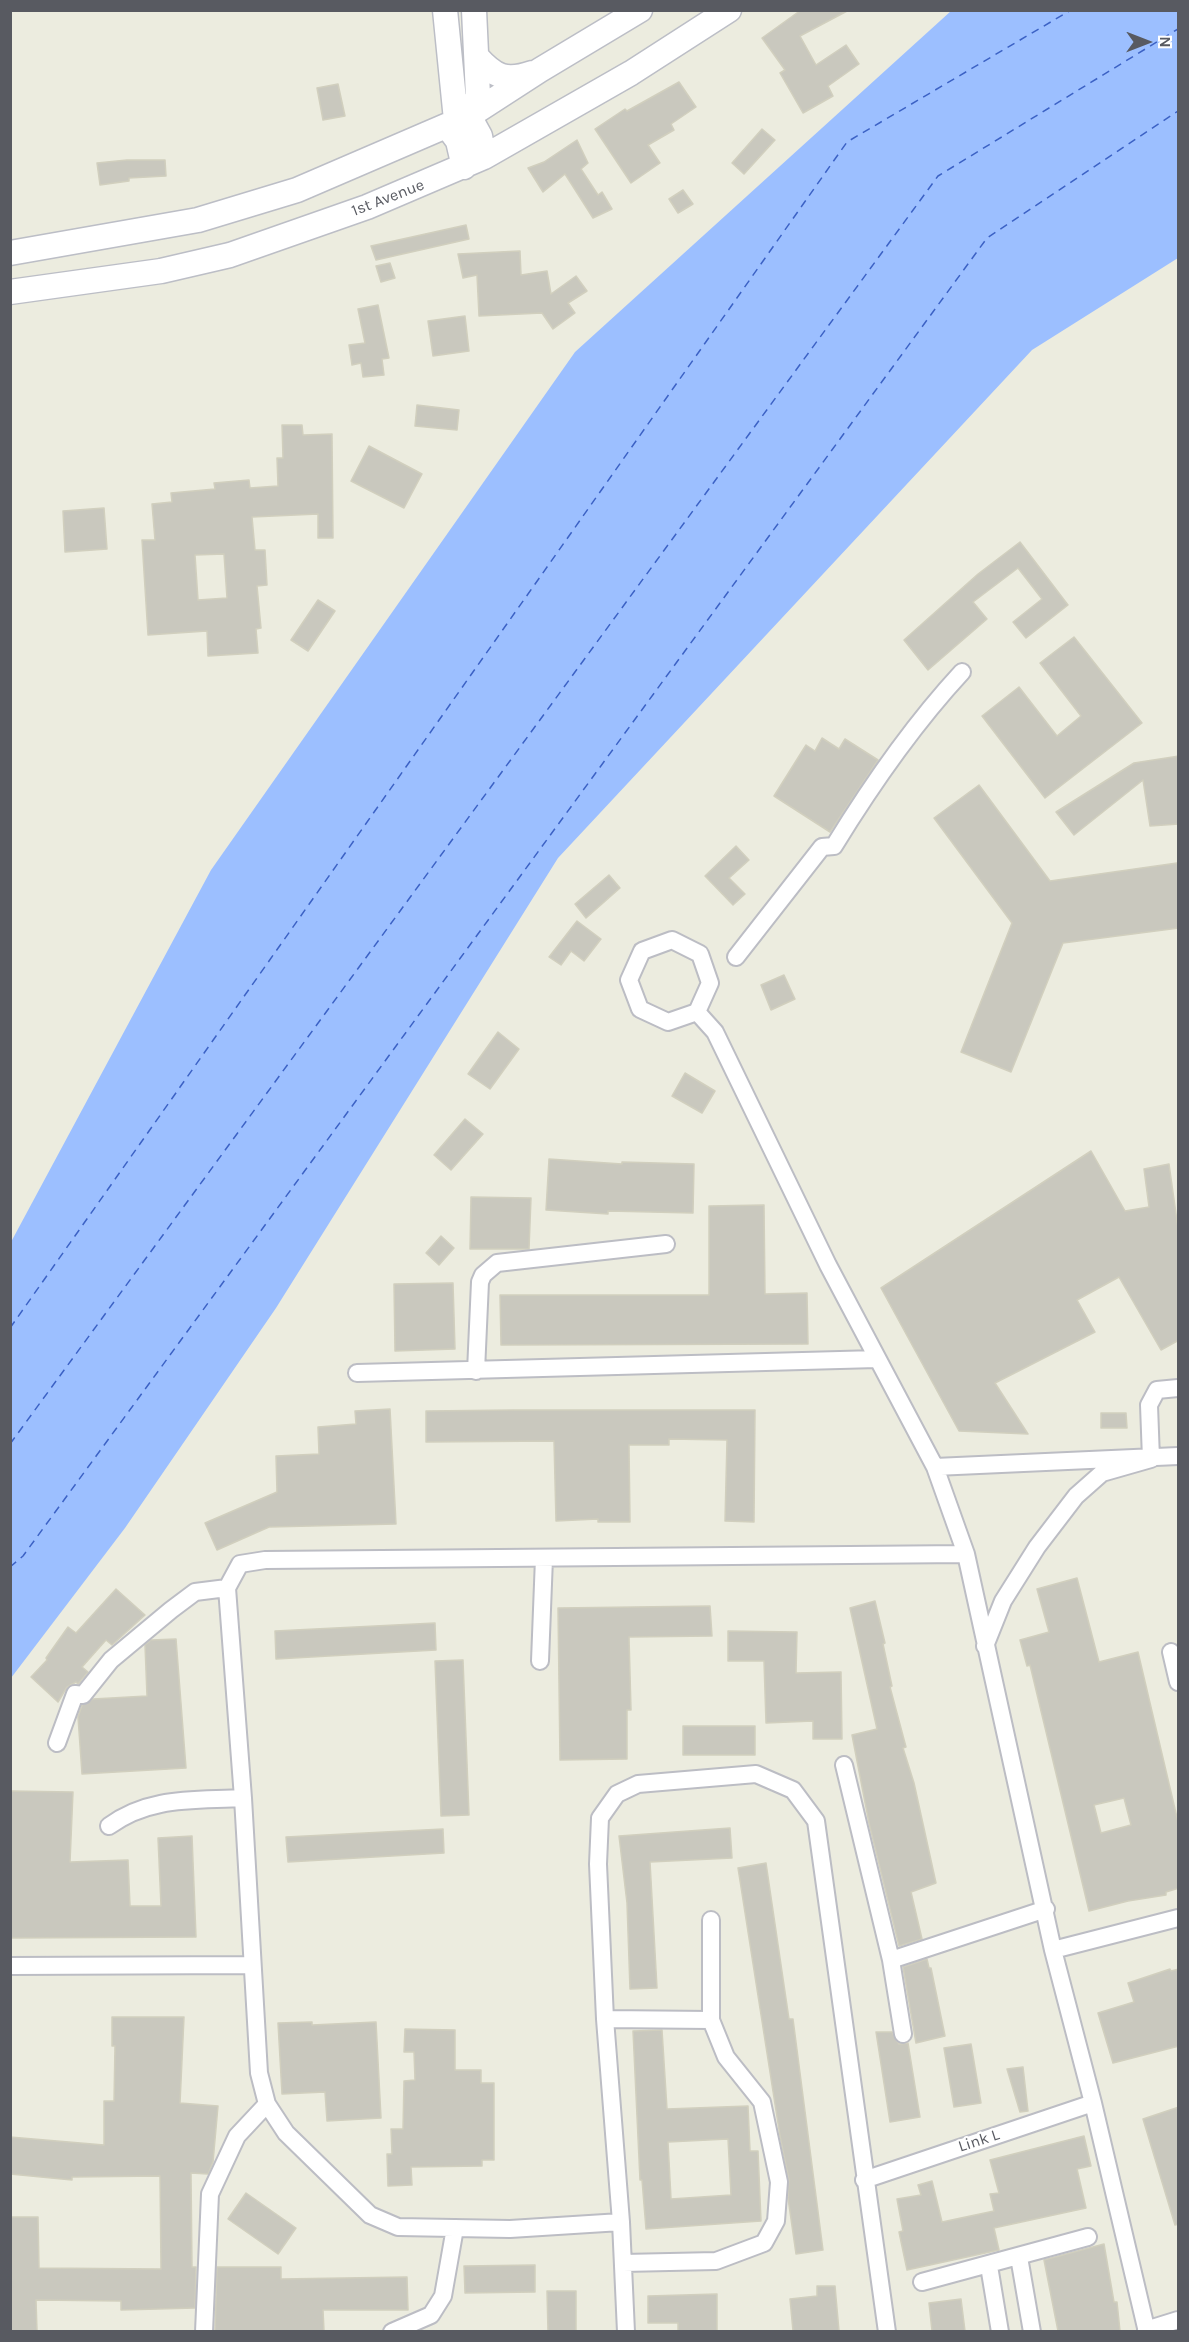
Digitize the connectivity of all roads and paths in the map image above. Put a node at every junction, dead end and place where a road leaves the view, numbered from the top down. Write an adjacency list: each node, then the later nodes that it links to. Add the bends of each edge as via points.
1 (445, 10): 8 (main road, via 456,120)
2 (474, 10): 5 (main road)
3 (640, 10): 6 (main road)
4 (729, 10): 9 (main road, 1st Avenue, via 630,74)
5 (477, 57): 6 (main road, via 490,72 515,79); 7 (main road, via 478,96)
6 (540, 70): 7 (main road)
7 (469, 116): 8 (main road); 9 (main road, via 480,136)
8 (447, 126): 9 (main road); 10 (main road, via 268,200 198,220)
9 (474, 162): 11 (main road, 1st Avenue, via 367,207 230,255 161,271)
10 (10, 253)
11 (10, 292)
12 (962, 672): 13 (street, via 877,776 834,846 822,847)
13 (736, 957)
14 (697, 1012): 14 (street, via 710,983 700,954 672,940 642,951 629,980 639,1009 668,1022); 16 (street, via 715,1032)
15 (666, 1244): 17 (street, via 497,1263 480,1282)
16 (878, 1359): 17 (street); 22 (street)
17 (476, 1371): 18 (street)
18 (357, 1373)
19 (1179, 1388): 21 (street, via 1157,1390 1149,1405)
20 (1179, 1456): 21 (street)
21 (1151, 1459): 22 (street); 26 (street, via 1102,1473 1076,1496 1002,1601)
22 (935, 1467): 23 (street)
23 (966, 1554): 24 (street); 26 (street)
24 (544, 1558): 25 (street, via 265,1560 240,1564); 28 (street)
25 (227, 1588): 30 (street, via 195,1592 111,1660 83,1695 75,1694); 32 (street)
26 (985, 1646): 34 (street)
27 (1171, 1653): 29 (street)
28 (540, 1661)
29 (1179, 1682)
30 (57, 1743)
31 (844, 1766): 38 (street)
32 (243, 1798): 33 (street, via 164,1802 127,1813); 39 (street)
33 (109, 1826)
34 (1046, 1909): 37 (street); 38 (street)
35 (1179, 1918): 37 (street)
36 (711, 1920): 42 (street)
37 (1053, 1950): 44 (street)
38 (891, 1960): 43 (street)
39 (252, 1965): 40 (street); 45 (street, via 259,2073)
40 (10, 1966)
41 (605, 2019): 42 (street); 46 (street, via 598,1864 600,1818 617,1794 638,1784 756,1774 793,1790 816,1821); 47 (street)
42 (711, 2020): 51 (street, via 726,2057 762,2102 778,2182 776,2221 764,2243 716,2261)
43 (903, 2034)
44 (1093, 2103): 46 (street, Link L); 61 (street)
45 (267, 2104): 48 (street, via 286,2133 370,2215 398,2227); 55 (street, via 237,2136 210,2194)
46 (864, 2180): 58 (street)
47 (621, 2222): 48 (street); 51 (street)
48 (455, 2228): 56 (street, via 443,2296 431,2315)
49 (1088, 2237): 50 (street)
50 (1019, 2257): 52 (street); 60 (street)
51 (623, 2263): 57 (street)
52 (988, 2266): 53 (street); 59 (street)
53 (922, 2282)
54 (1179, 2320): 61 (street)
55 (204, 2331)
56 (392, 2331)
57 (626, 2331)
58 (887, 2331)
59 (1000, 2331)
60 (1032, 2331)
61 (1146, 2331)

